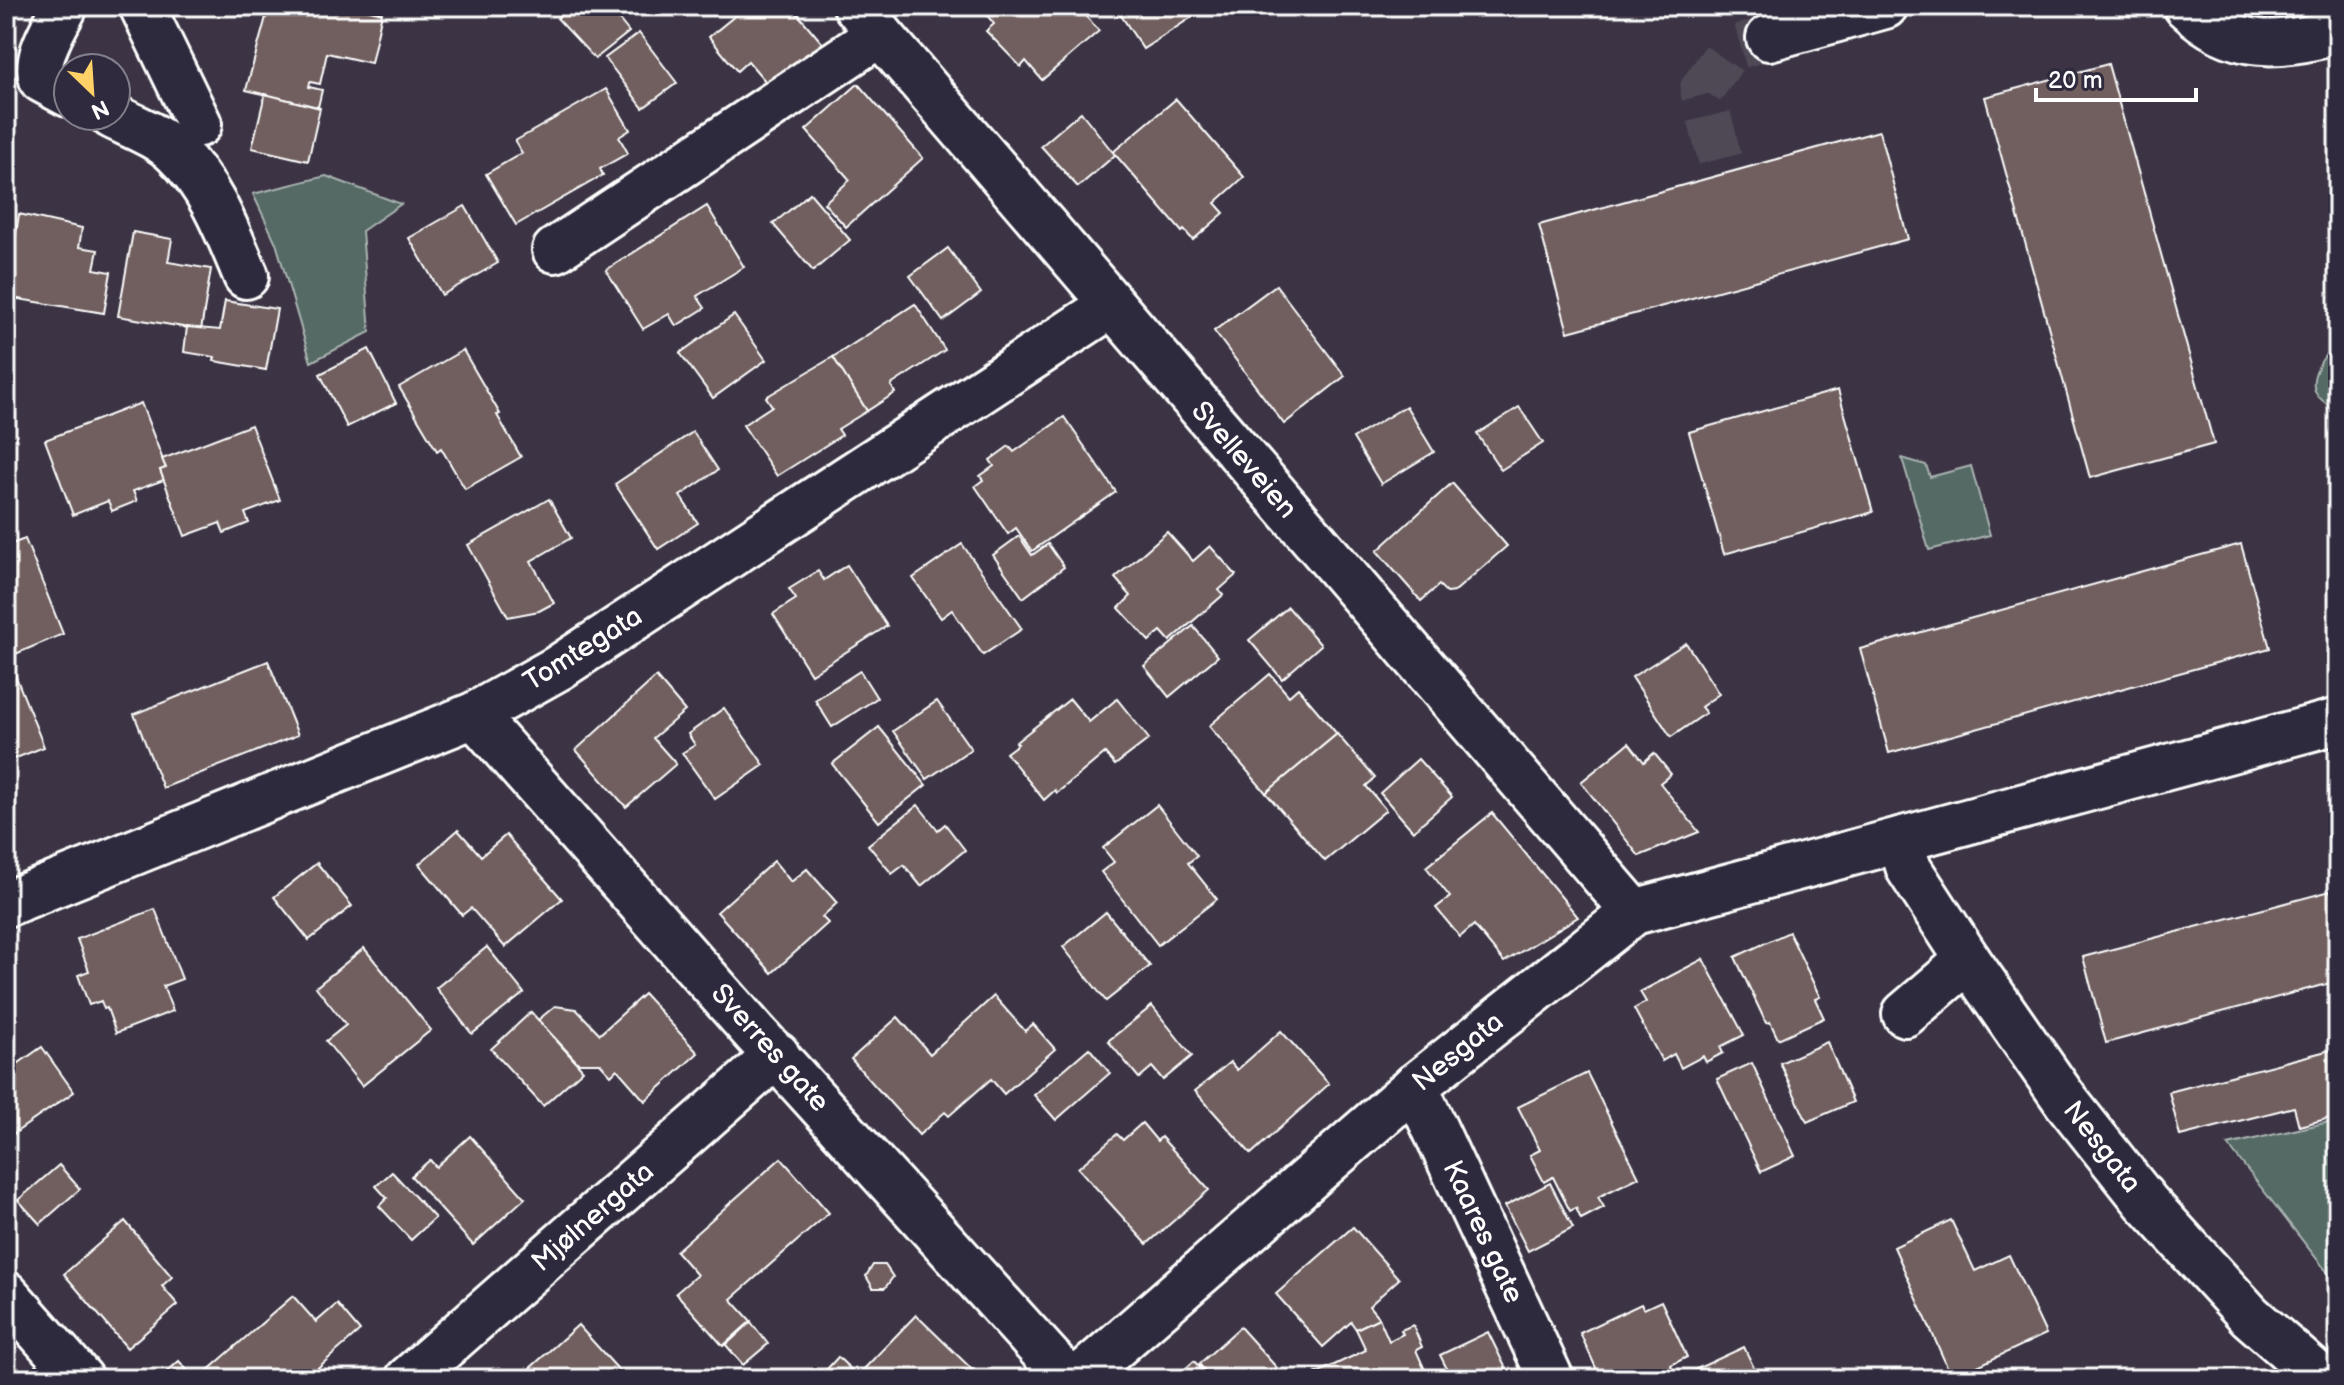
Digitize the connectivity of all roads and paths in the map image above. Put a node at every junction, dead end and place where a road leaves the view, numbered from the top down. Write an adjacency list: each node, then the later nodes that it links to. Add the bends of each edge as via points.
1 (65, 6): 8 (street, via 39,72)
2 (142, 6): 9 (street)
3 (1885, 6): 7 (street)
4 (2186, 6): 6 (street, via 2238,40 2300,42)
5 (868, 20): 11 (street); 13 (street, Svelleveien)
6 (2338, 31)
7 (1769, 38)
8 (52, 85)
9 (199, 124)
10 (132, 126): 12 (street, via 176,153 208,192)
11 (555, 250)
12 (246, 276)
13 (1112, 305): 14 (street, Tomtegata, via 558,668); 18 (street, Svelleveien)
14 (474, 715): 17 (street, Tomtegata); 21 (street, Sverres gate)
15 (2338, 721): 16 (street, Nesgata)
16 (1900, 840): 18 (street, Nesgata); 19 (street, Nesgata, via 1909,869)
17 (6, 904)
18 (1634, 912): 22 (street, Nesgata)
19 (1968, 960): 20 (street); 29 (street, Nesgata, via 2066,1101 2146,1202 2250,1316)
20 (1905, 1014)
21 (777, 1055): 25 (street, Mjølnergata); 26 (street, Sverres gate)
22 (1415, 1086): 27 (street, Nesgata); 28 (street, Kaares gate)
23 (6, 1294): 24 (street)
24 (81, 1379)
25 (408, 1379)
26 (1068, 1379)
27 (1078, 1379)
28 (1551, 1379)
29 (2322, 1379)

